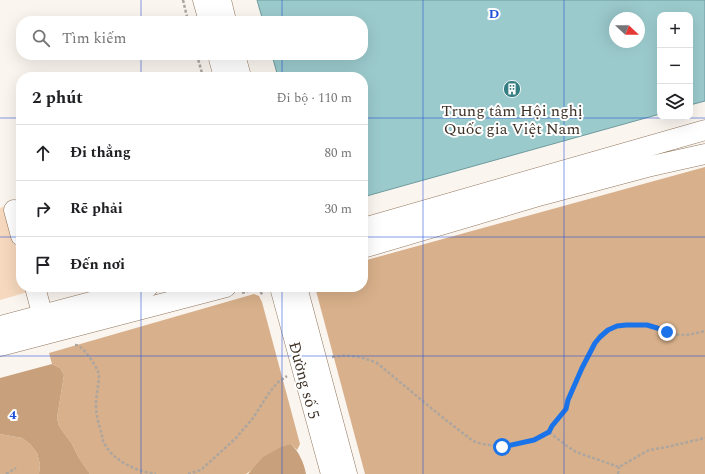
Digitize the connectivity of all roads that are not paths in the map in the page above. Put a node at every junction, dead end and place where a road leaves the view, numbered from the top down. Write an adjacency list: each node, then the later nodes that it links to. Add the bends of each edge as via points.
1 (203, 0): 3 (lane)
2 (221, 0): 4 (lane)
3 (208, 16)
4 (225, 16)
5 (219, 60): 7 (lane)
6 (236, 60): 8 (lane)
7 (223, 72)
8 (240, 72)
9 (705, 130): 10 (lane)
10 (642, 148): 12 (lane); 15 (lane)
11 (705, 154): 12 (lane)
12 (646, 168): 16 (lane, via 542,195)
13 (14, 210): 14 (lane)
14 (16, 217)
15 (368, 227)
16 (368, 247)
17 (36, 292): 22 (lane)
18 (129, 292): 22 (lane)
19 (225, 292): 24 (lane)
20 (299, 292): 27 (lane, Đường số 5)
21 (273, 294): 26 (lane, Đường số 5)
22 (42, 315): 23 (lane); 24 (lane)
23 (0, 326)
24 (47, 334): 25 (lane)
25 (0, 346)
26 (331, 474)
27 (347, 474)

